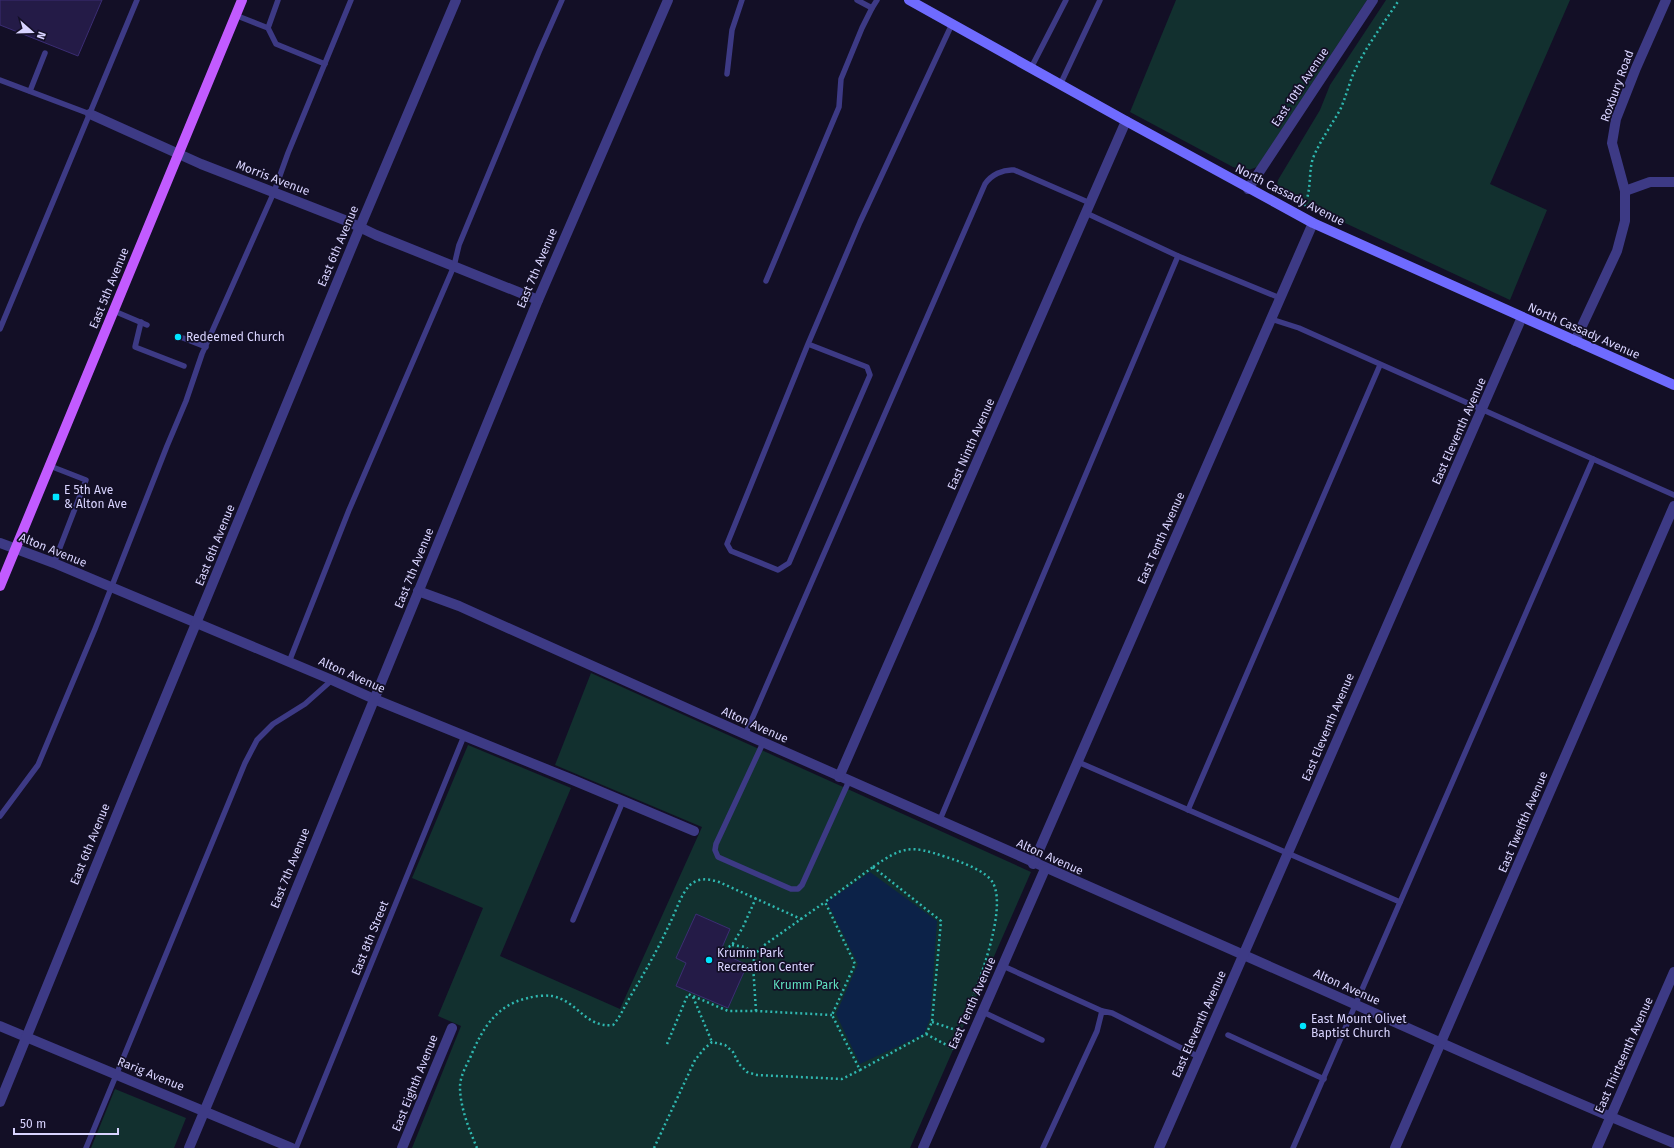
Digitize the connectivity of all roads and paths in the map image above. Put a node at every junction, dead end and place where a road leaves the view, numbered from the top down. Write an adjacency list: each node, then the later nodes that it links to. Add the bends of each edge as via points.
1 (137, 0): 28 (lane)
2 (242, 0): 18 (main road, East 5th Avenue)
3 (278, 0): 20 (lane)
4 (350, 0): 22 (lane)
5 (456, 0): 39 (street, East 6th Avenue)
6 (562, 0): 41 (lane, via 459,245)
7 (668, 0): 44 (street, East 7th Avenue)
8 (742, 0): 24 (lane, via 732,30)
9 (857, 0): 17 (lane)
10 (877, 0): 17 (lane)
11 (909, 0): 19 (main road, North Cassady Avenue)
12 (1066, 0): 23 (lane)
13 (1100, 0): 26 (lane)
14 (1373, 0): 32 (street, East 10th Avenue)
15 (1399, 0): 36 (path, via 1354,71 1340,108 1317,148 1312,160 1309,190)
16 (1666, 0): 33 (street, Roxbury Road, via 1616,119 1612,143)
17 (872, 8): 42 (lane, via 841,79 839,107)
18 (235, 15): 20 (lane); 30 (main road, East 5th Avenue)
19 (952, 24): 23 (main road, North Cassady Avenue); 53 (lane, via 860,222)
20 (268, 28): 22 (lane, via 276,44)
21 (45, 53): 27 (lane)
22 (325, 64): 34 (lane)
23 (1031, 68): 26 (main road, North Cassady Avenue)
24 (727, 74)
25 (0, 80): 27 (lane, Morris Avenue)
26 (1060, 85): 29 (main road, North Cassady Avenue)
27 (30, 91): 28 (lane, Morris Avenue)
28 (90, 114): 30 (street, Morris Avenue); 50 (lane)
29 (1126, 121): 32 (main road, North Cassady Avenue); 35 (street, East Ninth Avenue)
30 (178, 154): 34 (street, Morris Avenue); 45 (main road, East 5th Avenue)
31 (1674, 182): 33 (street, via 1650,182)
32 (1248, 189): 38 (main road, North Cassady Avenue)
33 (1625, 191): 52 (street, Roxbury Road, via 1625,221 1617,251)
34 (274, 192): 39 (street, Morris Avenue); 54 (lane)
35 (1090, 203): 37 (street, East Ninth Avenue); 73 (lane, via 1018,170 993,175 985,184)
36 (1303, 209)
37 (1086, 213): 40 (lane); 77 (street, East Ninth Avenue)
38 (1313, 223): 43 (street, East Tenth Avenue); 46 (main road, North Cassady Avenue)
39 (360, 227): 41 (street, Morris Avenue); 69 (street, East 6th Avenue)
40 (1178, 256): 43 (lane); 82 (lane)
41 (454, 266): 44 (street, Morris Avenue); 70 (lane, via 349,510)
42 (766, 281)
43 (1280, 298): 47 (street, East Tenth Avenue)
44 (538, 300): 68 (street, East 7th Avenue)
45 (114, 311): 48 (lane); 60 (main road, East 5th Avenue)
46 (1522, 317): 52 (main road, North Cassady Avenue); 58 (street, East Eleventh Avenue)
47 (1271, 319): 55 (lane, via 1299,328); 76 (street, East Tenth Avenue)
48 (141, 322): 49 (lane); 56 (lane, via 135,347)
49 (147, 324)
50 (0, 329)
51 (182, 338): 54 (lane)
52 (1575, 341): 57 (main road, North Cassady Avenue)
53 (808, 344): 53 (lane, via 727,544 731,551 778,570 789,563 870,375 867,367)
54 (206, 347): 67 (lane)
55 (1380, 365): 58 (lane); 80 (lane)
56 (184, 366)
57 (1674, 386)
58 (1482, 409): 59 (lane); 84 (street, East Eleventh Avenue)
59 (1593, 458): 61 (lane); 90 (lane)
60 (50, 466): 64 (main road, East 5th Avenue); 65 (lane, via 86,480)
61 (1674, 495)
62 (1674, 506): 115 (street, East Twelfth Avenue)
63 (0, 543): 64 (street, Alton Avenue)
64 (15, 549): 65 (street, Alton Avenue); 66 (main road, East 5th Avenue)
65 (54, 563): 67 (street, Alton Avenue)
66 (0, 586)
67 (111, 588): 69 (street, Alton Avenue); 81 (lane, via 38,765)
68 (418, 591): 72 (street, East 7th Avenue); 73 (street, Alton Avenue, via 459,606)
69 (196, 623): 70 (street, Alton Avenue); 112 (street, East 6th Avenue)
70 (289, 662): 71 (street, Alton Avenue)
71 (332, 680): 72 (street, Alton Avenue); 120 (lane, via 305,704 273,724 257,740 245,763)
72 (374, 699): 74 (street, Alton Avenue); 123 (street, East 7th Avenue)
73 (745, 735): 75 (street, Alton Avenue)
74 (464, 736): 79 (street, Alton Avenue); 129 (lane, East 8th Street)
75 (763, 743): 77 (street, Alton Avenue); 78 (lane, via 716,844 718,857 798,889)
76 (1078, 762): 80 (lane); 85 (street, East Tenth Avenue)
77 (840, 777): 78 (street, Alton Avenue)
78 (849, 781): 82 (street, Alton Avenue)
79 (623, 801): 83 (street, Alton Avenue); 92 (lane)
80 (1188, 810): 84 (lane)
81 (0, 816)
82 (939, 822): 85 (street, Alton Avenue)
83 (694, 831)
84 (1288, 853): 90 (lane); 96 (street, East Eleventh Avenue)
85 (1033, 864): 87 (street, Alton Avenue)
86 (873, 867): 89 (path); 105 (path, via 906,849 924,849 981,872 993,882 997,896 997,912 984,969); 106 (path, via 941,921)
87 (1045, 869): 96 (street, Alton Avenue); 97 (street, East Tenth Avenue)
88 (756, 898): 91 (path); 93 (path); 131 (path, via 709,879 698,880 690,885 656,954 613,1025 593,1023 563,999 551,996 517,1000 504,1007 493,1018 474,1047 460,1085 462,1101)
89 (824, 902): 91 (path); 104 (path, via 855,964)
90 (1400, 902): 100 (lane)
91 (801, 919): 95 (path)
92 (573, 920)
93 (732, 945): 94 (path); 95 (path, via 745,947)
94 (720, 952)
95 (755, 954): 101 (path, via 753,965)
96 (1244, 956): 100 (street, Alton Avenue); 118 (street, East Eleventh Avenue)
97 (1003, 966): 102 (lane); 103 (street, East Tenth Avenue)
98 (1674, 972): 124 (street, East Thirteenth Avenue)
99 (693, 997): 101 (path, via 728,1011); 114 (path); 116 (path, via 688,994)
100 (1356, 1005): 115 (street, Alton Avenue); 121 (lane)
101 (756, 1011): 104 (path)
102 (1102, 1011): 118 (lane, via 1112,1013); 134 (lane, via 1096,1031)
103 (982, 1012): 113 (lane); 117 (street, East Tenth Avenue)
104 (832, 1015): 119 (path)
105 (964, 1021)
106 (932, 1022): 108 (path, via 964,1032); 110 (path)
107 (0, 1026): 112 (street, Rarig Avenue)
108 (964, 1026)
109 (452, 1028): 130 (street, East Eighth Avenue)
110 (926, 1034): 117 (path); 119 (path)
111 (1228, 1035): 121 (lane)
112 (25, 1037): 120 (street, Rarig Avenue); 122 (street, East 6th Avenue)
113 (1042, 1040)
114 (712, 1042): 119 (path, via 724,1045 733,1052 747,1072 757,1075 842,1079); 132 (path, via 695,1060)
115 (1441, 1042): 124 (street, Alton Avenue); 137 (street, East Twelfth Avenue)
116 (667, 1044)
117 (964, 1055): 133 (street, East Tenth Avenue)
118 (1199, 1057): 135 (street, East Eleventh Avenue)
119 (860, 1070)
120 (115, 1074): 123 (street, Rarig Avenue); 126 (lane)
121 (1324, 1079): 136 (lane)
122 (0, 1102)
123 (204, 1111): 127 (street, East 7th Avenue); 128 (street, Rarig Avenue)
124 (1611, 1118): 125 (street, Alton Avenue); 138 (street, East Thirteenth Avenue)
125 (1674, 1144)
126 (86, 1148)
127 (189, 1148)
128 (292, 1148)
129 (296, 1148)
130 (402, 1148)
131 (477, 1148)
132 (654, 1148)
133 (923, 1148)
134 (1043, 1148)
135 (1159, 1148)
136 (1293, 1148)
137 (1395, 1148)
138 (1597, 1148)

